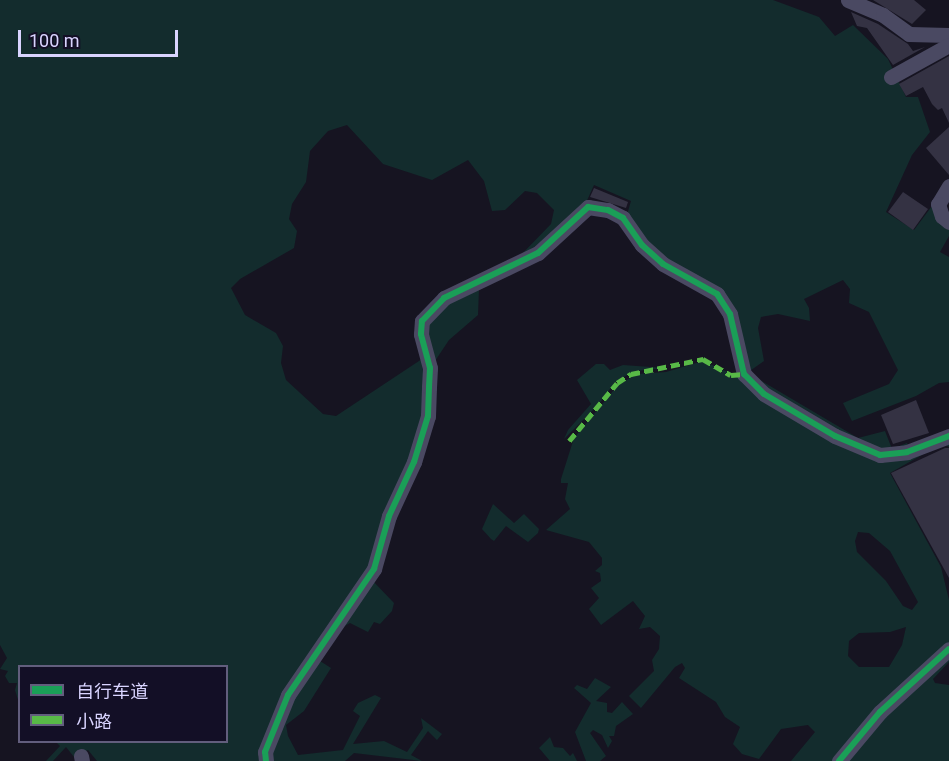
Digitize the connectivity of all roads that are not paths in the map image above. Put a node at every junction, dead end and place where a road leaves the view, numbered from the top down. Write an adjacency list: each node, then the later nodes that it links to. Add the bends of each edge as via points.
1 (848, 0): 2 (street, via 884,15 909,34)
2 (949, 35)
3 (949, 45): 4 (street)
4 (891, 77)
5 (949, 186): 6 (street, via 938,204)
6 (949, 222)
7 (949, 436): 9 (street, via 907,452 880,455 835,436 764,394 744,374 730,314 717,294 663,264 642,245 623,218 608,210 588,207 538,253 444,298 422,321 421,334 430,368 428,416 414,462 389,516 374,569 288,695 265,752)
8 (949, 649): 10 (street, via 880,712)
9 (266, 761)
10 (839, 761)

